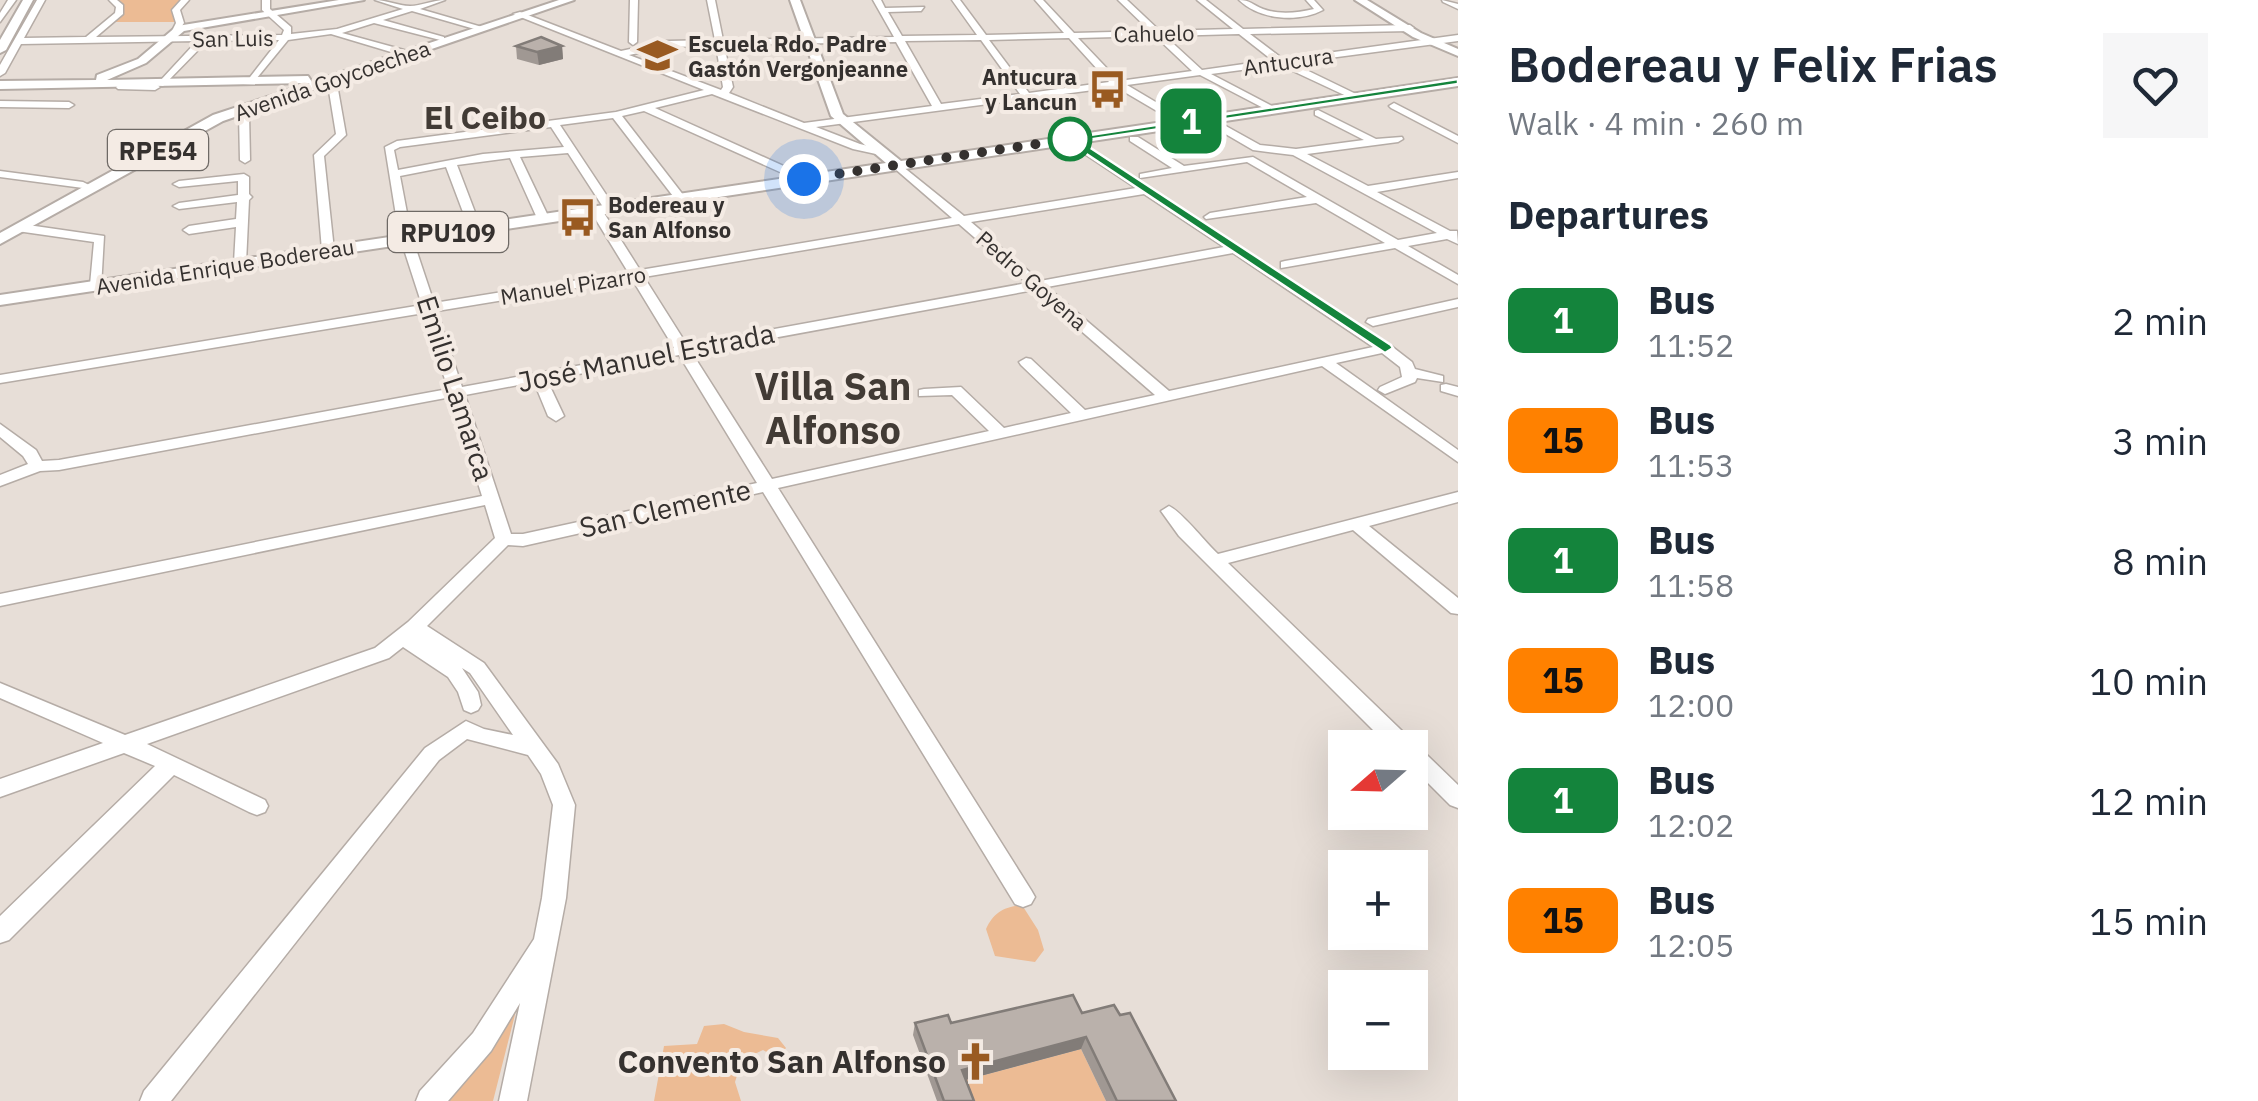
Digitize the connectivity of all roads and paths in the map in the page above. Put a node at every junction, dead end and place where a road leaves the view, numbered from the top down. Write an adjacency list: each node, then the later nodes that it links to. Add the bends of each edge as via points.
1 (12, 0): 31 (street)
2 (26, 0): 47 (main road); 56 (main road)
3 (41, 0): 50 (street)
4 (113, 0): 48 (street, via 119,14)
5 (185, 0): 39 (street)
6 (266, 0): 28 (street)
7 (359, 0): 28 (main road)
8 (379, 0): 25 (street)
9 (441, 0): 25 (street, San Luis)
10 (558, 0): 29 (main road, Avenida Goycoechea / RPE54)
11 (569, 0): 29 (main road, Avenida Goycoechea / RPE54)
12 (634, 0): 53 (street)
13 (711, 0): 54 (street)
14 (794, 0): 51 (main road)
15 (877, 0): 27 (street)
16 (956, 0): 42 (street)
17 (1040, 0): 40 (street)
18 (1122, 0): 38 (street)
19 (1201, 0): 37 (street)
20 (1243, 0): 30 (street, via 1258,10)
21 (1310, 0): 30 (street, via 1319,10)
22 (1362, 0): 34 (main road)
23 (1446, 0): 24 (street)
24 (1458, 7)
25 (410, 8): 32 (street, San Luis); 33 (street)
26 (921, 9): 27 (street)
27 (883, 10): 46 (street)
28 (269, 14): 39 (main road); 41 (street, via 288,29)
29 (527, 14): 33 (main road, Avenida Goycoechea / RPE54); 44 (street); 57 (street); 64 (main road, Avenida Goycoechea / RPE54)
30 (1295, 15): 35 (street)
31 (0, 20)
32 (373, 20): 36 (street, San Luis); 49 (street)
33 (478, 27): 49 (main road, Avenida Goycoechea / RPE54)
34 (1408, 28): 35 (street, Cahuelo); 52 (main road)
35 (1316, 30): 37 (street, Cahuelo)
36 (333, 32): 41 (street, San Luis); 58 (street)
37 (1240, 32): 38 (street, Cahuelo); 60 (street)
38 (1156, 33): 40 (street, Cahuelo); 61 (street)
39 (171, 35): 43 (street, San Luis); 48 (street, San Luis); 66 (main road, via 133,66)
40 (1070, 35): 42 (street, Cahuelo); 68 (street)
41 (286, 37): 43 (street, San Luis); 63 (street)
42 (983, 37): 46 (street, Cahuelo); 74 (street)
43 (205, 38): 70 (street)
44 (600, 38): 53 (street); 57 (street)
45 (1458, 38): 52 (street, Antucura)
46 (898, 39): 51 (street, Cahuelo); 79 (street)
47 (0, 40)
48 (88, 40): 50 (street, San Luis)
49 (441, 40): 58 (main road, Avenida Goycoechea / RPE54)
50 (19, 41): 62 (street)
51 (808, 41): 54 (street, Cahuelo); 85 (main road)
52 (1432, 41): 59 (main road); 60 (street, Antucura)
53 (633, 42): 55 (street); 57 (street)
54 (720, 43): 55 (street, Cahuelo); 72 (street, via 728,87)
55 (668, 44): 57 (street)
56 (0, 50)
57 (618, 51): 72 (street)
58 (401, 52): 64 (main road, Avenida Goycoechea / RPE54)
59 (1458, 52)
60 (1280, 62): 61 (street, Antucura); 75 (street)
61 (1201, 72): 68 (street, Antucura); 80 (street)
62 (0, 73)
63 (252, 81): 64 (main road); 70 (main road)
64 (320, 81): 81 (main road, Avenida Goycoechea / RPE54); 110 (main road, Avenida Goycoechea / RPE54, via 198,122); 129 (street, via 332,84 341,135 319,155)
65 (1458, 82): 73 (main road, Avenida Enrique Bodereau / RPU109)
66 (83, 83): 67 (main road); 69 (main road)
67 (4, 84)
68 (1118, 84): 74 (street, Antucura); 87 (street)
69 (139, 85): 70 (main road); 71 (street); 77 (street)
70 (159, 85)
71 (121, 87)
72 (717, 93): 82 (street); 89 (street)
73 (1374, 94): 75 (main road, Avenida Enrique Bodereau / RPU109); 90 (street)
74 (1027, 97): 79 (street, Antucura)
75 (1355, 97): 80 (main road, Avenida Enrique Bodereau / RPU109)
76 (0, 104): 78 (street)
77 (120, 104)
78 (69, 105)
79 (939, 109): 85 (street, Antucura)
80 (1270, 109): 86 (main road, Avenida Enrique Bodereau / RPU109)
81 (240, 110): 100 (street); 121 (main road, Avenida Goycoechea / RPE54)
82 (648, 110): 84 (street); 107 (street)
83 (1318, 113): 94 (street)
84 (616, 115): 88 (street); 113 (street)
85 (842, 121): 89 (street, Antucura); 96 (main road)
86 (1223, 121): 87 (main road, Avenida Enrique Bodereau / RPU109); 98 (street)
87 (1187, 122): 91 (main road, Avenida Enrique Bodereau / RPU109)
88 (554, 124): 95 (street); 105 (street, Emilio Lamarca, via 391,146)
89 (803, 126): 96 (street)
90 (1458, 136)
91 (1070, 139): 102 (main road, Avenida Enrique Bodereau / RPU109); 108 (street)
92 (1398, 139): 94 (street)
93 (1134, 140): 103 (street)
94 (1372, 140): 97 (street)
95 (570, 150): 99 (street); 116 (street)
96 (876, 150): 102 (main road)
97 (1296, 152): 98 (street); 111 (street)
98 (1253, 153): 103 (street, Manuel Pizarro); 114 (street)
99 (515, 158): 101 (street); 118 (street)
100 (245, 160)
101 (451, 165): 105 (street); 122 (street)
102 (897, 165): 107 (main road, Avenida Enrique Bodereau / RPU109); 119 (street, Pedro Goyena)
103 (1182, 170): 108 (street, Manuel Pizarro)
104 (0, 174): 110 (street)
105 (394, 174): 126 (street, Emilio Lamarca)
106 (1458, 174): 111 (street)
107 (804, 179): 113 (main road, Avenida Enrique Bodereau / RPU109)
108 (1145, 182): 119 (street, Manuel Pizarro); 128 (street)
109 (179, 184): 112 (street, via 240,176)
110 (84, 185): 124 (main road, Avenida Goycoechea / RPE54)
111 (1366, 190): 125 (street)
112 (246, 197): 115 (street); 120 (street)
113 (680, 198): 116 (main road, Avenida Enrique Bodereau / RPU109)
114 (1318, 200): 117 (street); 127 (street)
115 (179, 206)
116 (603, 209): 118 (main road, Avenida Enrique Bodereau / RPU109); 132 (street)
117 (1210, 217)
118 (543, 218): 122 (main road, Avenida Enrique Bodereau / RPU109)
119 (963, 220): 132 (street, Manuel Pizarro); 135 (street, Pedro Goyena)
120 (243, 222): 123 (street); 130 (street)
121 (21, 228): 124 (main road, Avenida Goycoechea / RPE54); 134 (street, via 100,240)
122 (475, 228): 126 (main road, Avenida Enrique Bodereau / RPU109)
123 (189, 230)
124 (0, 235)
125 (1455, 236): 127 (street)
126 (408, 238): 129 (main road, Avenida Enrique Bodereau / RPU109); 138 (street, Emilio Lamarca)
127 (1396, 244): 131 (street); 133 (street)
128 (1234, 249): 135 (street, José Manuel Estrada); 140 (street)
129 (328, 250): 130 (main road, Avenida Enrique Bodereau / RPU109)
130 (240, 263): 134 (main road, Avenida Enrique Bodereau / RPU109)
131 (1285, 266)
132 (636, 274): 138 (street, Manuel Pizarro); 141 (street)
133 (1458, 280)
134 (96, 285): 136 (main road, Avenida Enrique Bodereau / RPU109)
135 (1037, 285): 141 (street, José Manuel Estrada); 151 (street, Pedro Goyena)
136 (0, 300)
137 (1458, 304): 139 (street)
138 (431, 308): 146 (street, Manuel Pizarro); 149 (street, Emilio Lamarca)
139 (1372, 322)
140 (1385, 348): 142 (street, San Clemente); 144 (street)
141 (682, 350): 145 (street, José Manuel Estrada); 160 (street)
142 (1332, 360): 148 (street); 151 (street, San Clemente); 157 (street)
143 (1026, 362): 153 (street)
144 (1410, 376): 147 (street); 148 (street)
145 (539, 377): 149 (street, José Manuel Estrada); 152 (street)
146 (0, 379)
147 (1447, 385)
148 (1385, 390): 156 (street)
149 (457, 392): 158 (street, José Manuel Estrada); 162 (street, Emilio Lamarca)
150 (924, 393): 155 (street, via 956,390)
151 (1167, 397): 153 (street, San Clemente)
152 (556, 416)
153 (1083, 416): 155 (street, San Clemente)
154 (0, 430): 158 (street)
155 (1001, 434): 160 (street, San Clemente)
156 (1458, 442)
157 (1458, 456)
158 (37, 466): 159 (street)
159 (0, 482)
160 (764, 486): 165 (street, San Clemente); 181 (street)
161 (1458, 497): 164 (street)
162 (491, 499): 165 (street, Emilio Lamarca); 167 (street)
163 (1169, 512): 166 (street)
164 (1356, 524): 166 (street); 168 (street)
165 (504, 539): 169 (street)
166 (1216, 561): 173 (street)
167 (0, 600)
168 (1458, 608)
169 (410, 633): 171 (street, via 455,650); 172 (street, via 457,672 467,687); 174 (street, via 365,660)
170 (0, 690): 174 (street)
171 (502, 701): 172 (street); 175 (street)
172 (468, 717): 175 (street, via 480,736); 184 (street)
173 (1388, 730)
174 (122, 743): 176 (street); 178 (street)
175 (536, 749): 183 (street, via 564,805)
176 (171, 764): 180 (street); 182 (street)
177 (1428, 770): 179 (street)
178 (0, 788)
179 (1458, 799)
180 (257, 806)
181 (1023, 897)
182 (0, 932)
183 (548, 936): 185 (street, via 482,1042); 186 (street)
184 (154, 1101)
185 (430, 1101)
186 (513, 1101)

